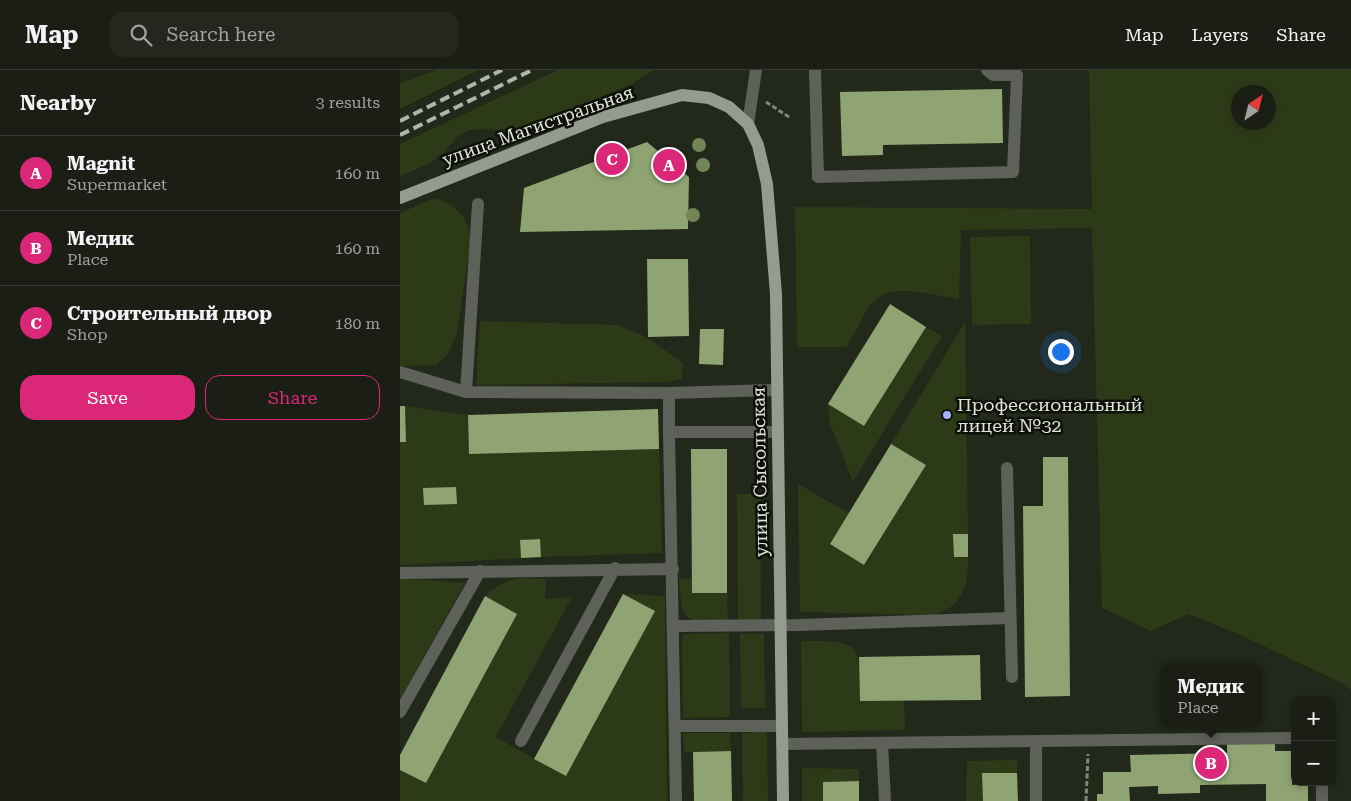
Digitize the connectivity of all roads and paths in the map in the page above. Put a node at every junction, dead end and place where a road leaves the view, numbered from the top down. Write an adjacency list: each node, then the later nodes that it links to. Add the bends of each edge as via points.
1 (756, 70): 4 (street)
2 (815, 70): 3 (street, via 818,177 1013,172 1018,75 993,75)
3 (987, 70)
4 (754, 94): 5 (path); 6 (street)
5 (789, 117)
6 (748, 124): 7 (main road, улица Магистральная); 8 (main road, улица Магистральная, via 729,107 708,98 682,95 603,117)
7 (758, 145): 11 (main road, улица Сысольская, via 769,196 776,294)
8 (400, 198)
9 (478, 204): 12 (street)
10 (400, 372): 12 (street)
11 (776, 390): 13 (street); 15 (main road, улица Сысольская)
12 (466, 392): 13 (street)
13 (669, 393): 14 (street)
14 (669, 432): 15 (street); 18 (street)
15 (777, 432): 23 (main road, улица Сысольская)
16 (1008, 468): 21 (street)
17 (615, 568): 18 (street); 19 (street); 29 (street)
18 (673, 569): 22 (street)
19 (480, 571): 20 (street); 25 (street)
20 (400, 573)
21 (1009, 618): 23 (street); 24 (street)
22 (674, 626): 23 (street); 26 (street)
23 (780, 626): 27 (main road, улица Сысольская)
24 (1012, 677)
25 (400, 712)
26 (675, 726): 27 (street); 35 (street)
27 (782, 726): 33 (main road, улица Сысольская)
28 (1291, 738): 31 (street)
29 (521, 741)
30 (1036, 742): 31 (street); 32 (street); 38 (street)
31 (1089, 742): 39 (path)
32 (882, 743): 33 (street); 37 (street)
33 (782, 744): 36 (main road, улица Сысольская)
34 (1322, 786): 40 (street)
35 (676, 801)
36 (783, 801)
37 (885, 801)
38 (1036, 801)
39 (1086, 801)
40 (1322, 801)

